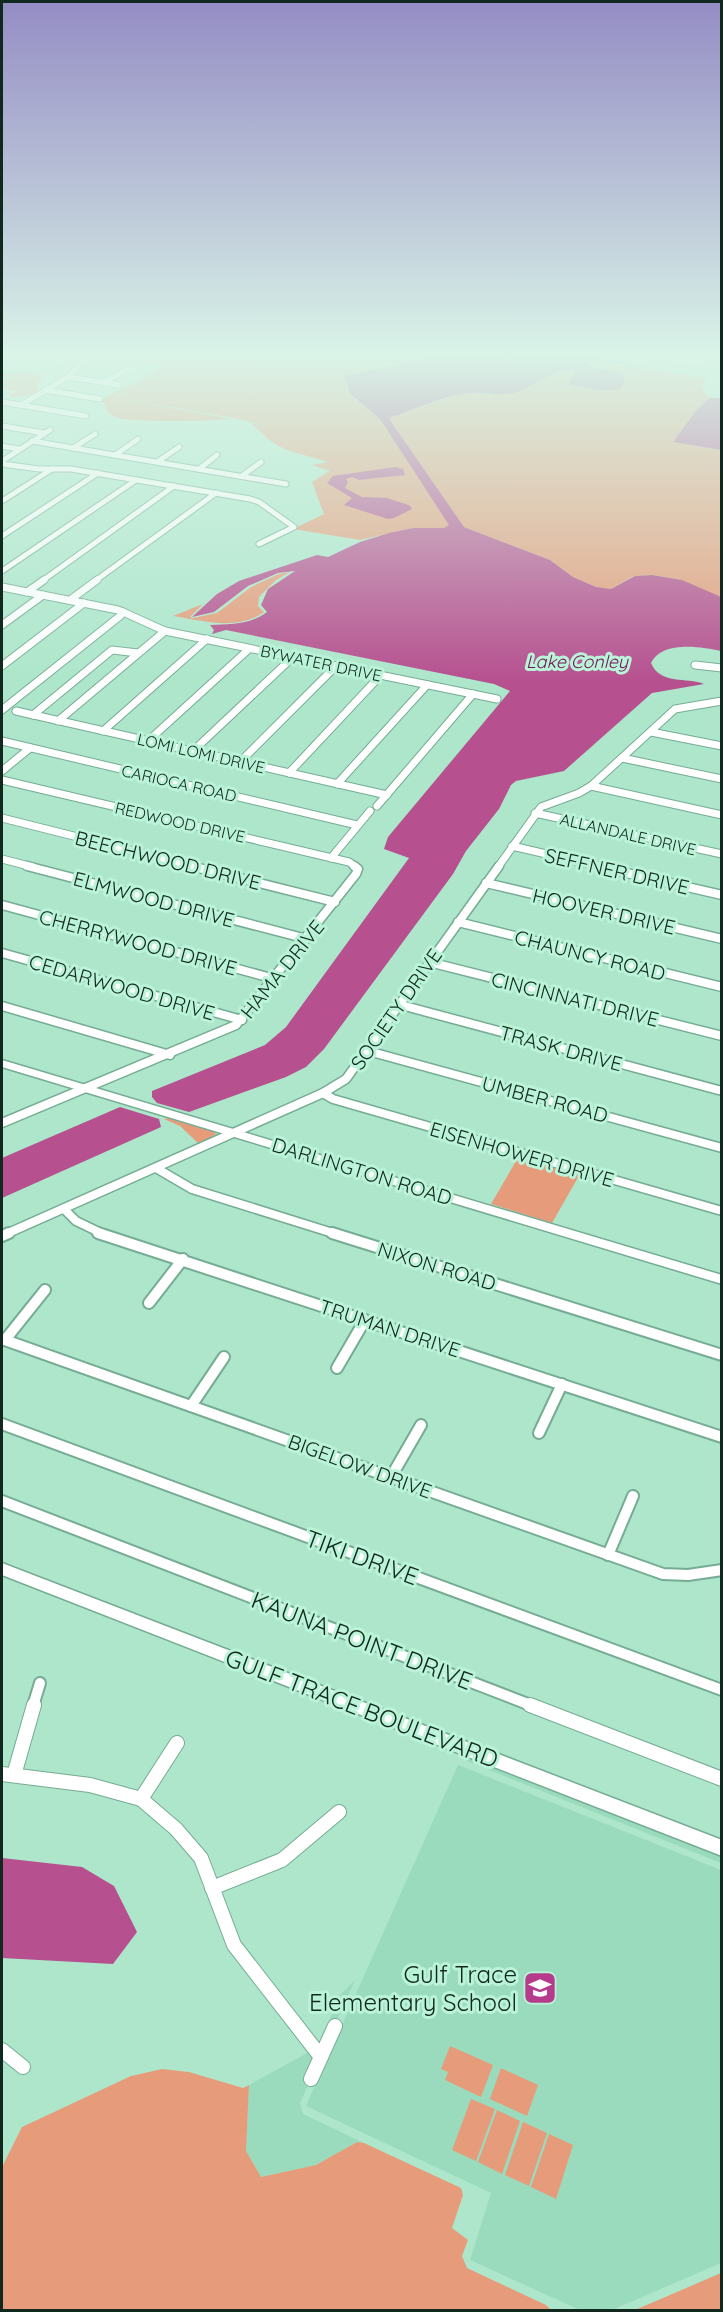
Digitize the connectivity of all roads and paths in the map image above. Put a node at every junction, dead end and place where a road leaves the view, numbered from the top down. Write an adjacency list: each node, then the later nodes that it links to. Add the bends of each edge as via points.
1 (21, 466): 5 (street)
2 (180, 466): 6 (street)
3 (203, 466): 6 (street)
4 (256, 466): 8 (street)
5 (52, 469): 7 (street); 13 (street)
6 (199, 469): 8 (street)
7 (98, 473): 9 (street); 14 (street)
8 (242, 476): 10 (street)
9 (136, 480): 11 (street); 16 (street)
10 (286, 484)
11 (174, 486): 12 (street); 18 (street)
12 (216, 493): 15 (street, via 259,502 294,528); 20 (street)
13 (2, 501)
14 (2, 536)
15 (259, 544)
16 (2, 571)
17 (2, 587): 18 (street, BYWATER DRIVE)
18 (27, 592): 19 (street, BYWATER DRIVE)
19 (43, 595): 20 (street, BYWATER DRIVE); 23 (street)
20 (70, 600): 21 (street, BYWATER DRIVE)
21 (84, 603): 22 (street, BYWATER DRIVE); 30 (street)
22 (121, 614): 24 (street, BYWATER DRIVE); 38 (street)
23 (2, 624)
24 (165, 631): 25 (street, BYWATER DRIVE); 27 (street)
25 (207, 639): 26 (street, BYWATER DRIVE); 42 (street)
26 (249, 648): 28 (street, BYWATER DRIVE); 45 (street)
27 (138, 653): 40 (street, via 112,651); 41 (street)
28 (293, 657): 31 (street, BYWATER DRIVE); 48 (street)
29 (695, 664): 32 (street)
30 (2, 666)
31 (336, 666): 33 (street, BYWATER DRIVE); 50 (street)
32 (722, 668)
33 (380, 675): 34 (street, BYWATER DRIVE); 52 (street)
34 (427, 685): 35 (street, BYWATER DRIVE); 55 (street)
35 (473, 694): 36 (street, BYWATER DRIVE); 57 (street)
36 (497, 699)
37 (722, 701): 43 (street, SOCIETY DRIVE, via 675,709)
38 (2, 710)
39 (16, 711): 40 (street, LOMI LOMI DRIVE)
40 (33, 715): 41 (street, LOMI LOMI DRIVE)
41 (58, 721): 42 (street, LOMI LOMI DRIVE)
42 (103, 731): 45 (street, LOMI LOMI DRIVE)
43 (651, 732): 46 (street); 49 (street, SOCIETY DRIVE)
44 (2, 741): 47 (street, CARIOCA ROAD)
45 (148, 741): 48 (street, LOMI LOMI DRIVE)
46 (722, 746)
47 (30, 748): 51 (street); 63 (street, CARIOCA ROAD)
48 (193, 751): 50 (street, LOMI LOMI DRIVE)
49 (622, 758): 53 (street); 56 (street, SOCIETY DRIVE)
50 (240, 762): 52 (street, LOMI LOMI DRIVE)
51 (2, 771)
52 (289, 773): 55 (street, LOMI LOMI DRIVE)
53 (722, 779)
54 (2, 780): 66 (street, REDWOOD DRIVE)
55 (337, 784): 57 (street, LOMI LOMI DRIVE)
56 (591, 786): 60 (street, SOCIETY DRIVE, via 546,804); 61 (street)
57 (387, 795): 58 (street)
58 (377, 806)
59 (370, 811): 63 (street)
60 (535, 813): 64 (street, SOCIETY DRIVE); 65 (street, ALLANDALE DRIVE)
61 (722, 815)
62 (2, 818): 71 (street, BEECHWOOD DRIVE)
63 (357, 825): 66 (street)
64 (512, 846): 69 (street, SOCIETY DRIVE); 70 (street, SEFFNER DRIVE)
65 (722, 854)
66 (331, 858): 68 (street, REDWOOD DRIVE)
67 (2, 860): 74 (street, ELMWOOD DRIVE)
68 (358, 868): 71 (street, HAMA DRIVE)
69 (486, 883): 73 (street, SOCIETY DRIVE); 75 (street, HOOVER DRIVE)
70 (722, 895)
71 (335, 902): 74 (street, HAMA DRIVE)
72 (2, 905): 78 (street, CHERRYWOOD DRIVE)
73 (458, 922): 77 (street, SOCIETY DRIVE); 79 (street, CHAUNCY ROAD)
74 (306, 939): 78 (street, HAMA DRIVE)
75 (722, 939)
76 (2, 953): 82 (street, CEDARWOOD DRIVE)
77 (429, 962): 80 (street, SOCIETY DRIVE); 83 (street, CINCINNATI DRIVE)
78 (275, 979): 82 (street, HAMA DRIVE)
79 (722, 987)
80 (401, 1005): 84 (street, SOCIETY DRIVE); 88 (street, TRASK DRIVE)
81 (2, 1006): 85 (street)
82 (242, 1020): 85 (street, HAMA DRIVE, via 228,1030)
83 (722, 1036)
84 (368, 1051): 89 (street, SOCIETY DRIVE, via 346,1079); 92 (street, UMBER ROAD)
85 (170, 1054): 87 (street, HAMA DRIVE)
86 (2, 1064): 87 (street, DARLINGTON ROAD)
87 (87, 1089): 90 (street, HAMA DRIVE); 91 (street, DARLINGTON ROAD)
88 (722, 1091)
89 (323, 1093): 91 (street, SOCIETY DRIVE); 95 (street, EISENHOWER DRIVE)
90 (2, 1123)
91 (234, 1133): 93 (street, SOCIETY DRIVE); 98 (street, DARLINGTON ROAD)
92 (722, 1148)
93 (156, 1167): 94 (street, SOCIETY DRIVE); 103 (street, NIXON ROAD, via 192,1189)
94 (64, 1209): 96 (street, SOCIETY DRIVE); 97 (street, TRUMAN DRIVE, via 93,1231)
95 (722, 1211)
96 (2, 1236)
97 (183, 1259): 100 (street); 101 (street, TRUMAN DRIVE)
98 (722, 1280)
99 (45, 1290): 102 (street)
100 (149, 1303)
101 (365, 1320): 105 (street); 106 (street, TRUMAN DRIVE)
102 (3, 1340): 107 (street, BIGELOW DRIVE)
103 (722, 1355)
104 (224, 1357): 107 (street)
105 (337, 1368)
106 (562, 1384): 110 (street); 111 (street, TRUMAN DRIVE)
107 (191, 1406): 112 (street, BIGELOW DRIVE)
108 (2, 1424): 119 (street, TIKI DRIVE)
109 (421, 1425): 112 (street)
110 (539, 1433)
111 (722, 1437)
112 (391, 1477): 115 (street, BIGELOW DRIVE)
113 (633, 1496): 115 (street)
114 (2, 1501): 122 (street, KAUNA POINT DRIVE)
115 (609, 1554): 117 (street, BIGELOW DRIVE, via 663,1574)
116 (2, 1569): 125 (street, GULF TRACE BOULEVARD)
117 (722, 1570)
118 (40, 1683): 121 (street)
119 (722, 1690)
120 (177, 1743): 123 (street)
121 (8, 1774): 123 (street, via 90,1785)
122 (722, 1779)
123 (141, 1799): 126 (street, via 176,1829 201,1858)
124 (339, 1812): 126 (street, via 282,1860)
125 (722, 1848)
126 (212, 1888): 129 (street, via 234,1945)
127 (335, 2026): 129 (street)
128 (2, 2050): 130 (street)
129 (321, 2057): 131 (street)
130 (23, 2067)
131 (311, 2079)

